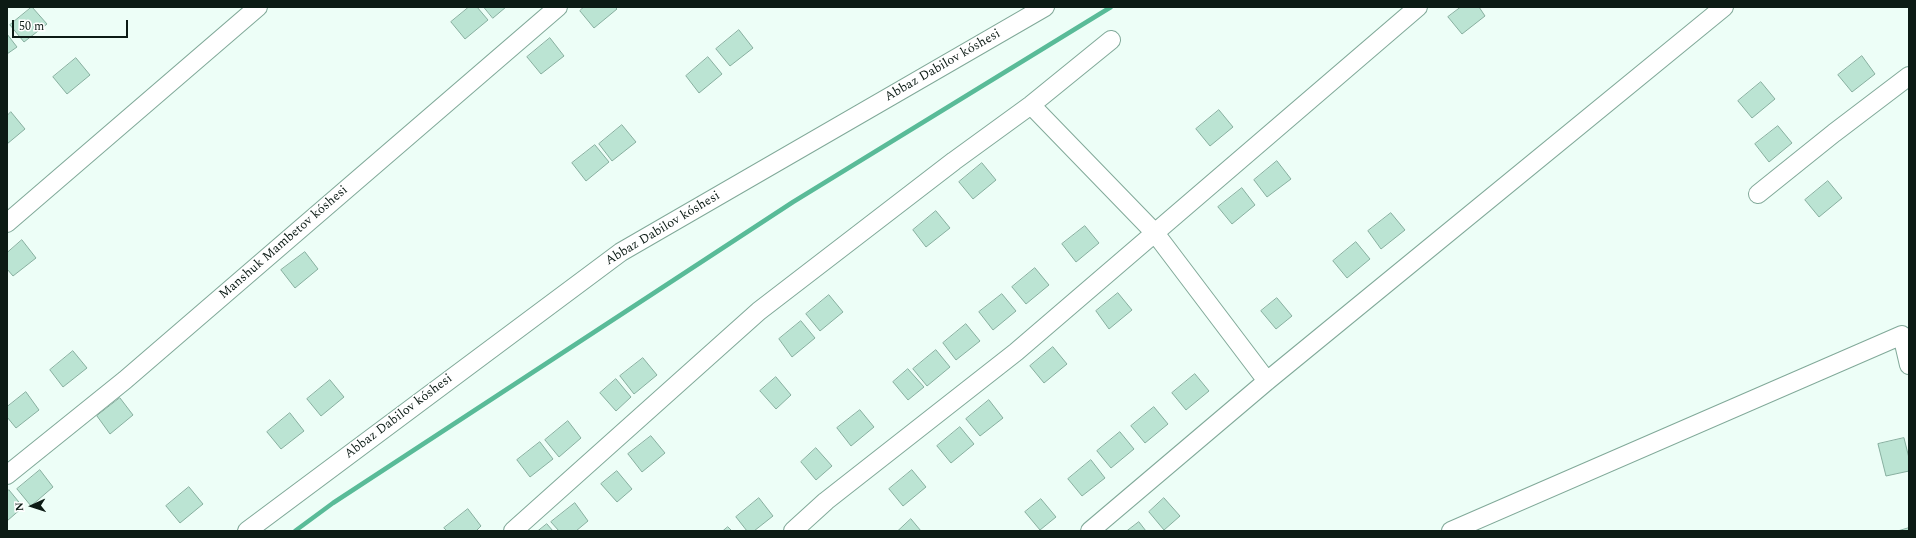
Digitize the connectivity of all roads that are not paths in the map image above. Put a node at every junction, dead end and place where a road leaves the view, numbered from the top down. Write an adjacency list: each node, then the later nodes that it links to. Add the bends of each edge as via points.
1 (258, 7): 10 (street)
2 (558, 7): 14 (street, Manshuk Mambetov kóshesi, via 125,380)
3 (1045, 7): 15 (street, Abbaz Dabilov kóshesi, via 620,252)
4 (1418, 7): 11 (street)
5 (1724, 7): 13 (street)
6 (1111, 40): 8 (street)
7 (1909, 76): 9 (street)
8 (1031, 105): 11 (street); 16 (street, via 759,311)
9 (1758, 194)
10 (7, 223)
11 (1155, 233): 13 (street); 17 (street, via 1016,352 832,496)
12 (1909, 365): 19 (street, via 1902,335)
13 (1267, 381): 18 (street)
14 (7, 475)
15 (247, 531)
16 (513, 531)
17 (793, 531)
18 (1090, 531)
19 (1451, 531)

